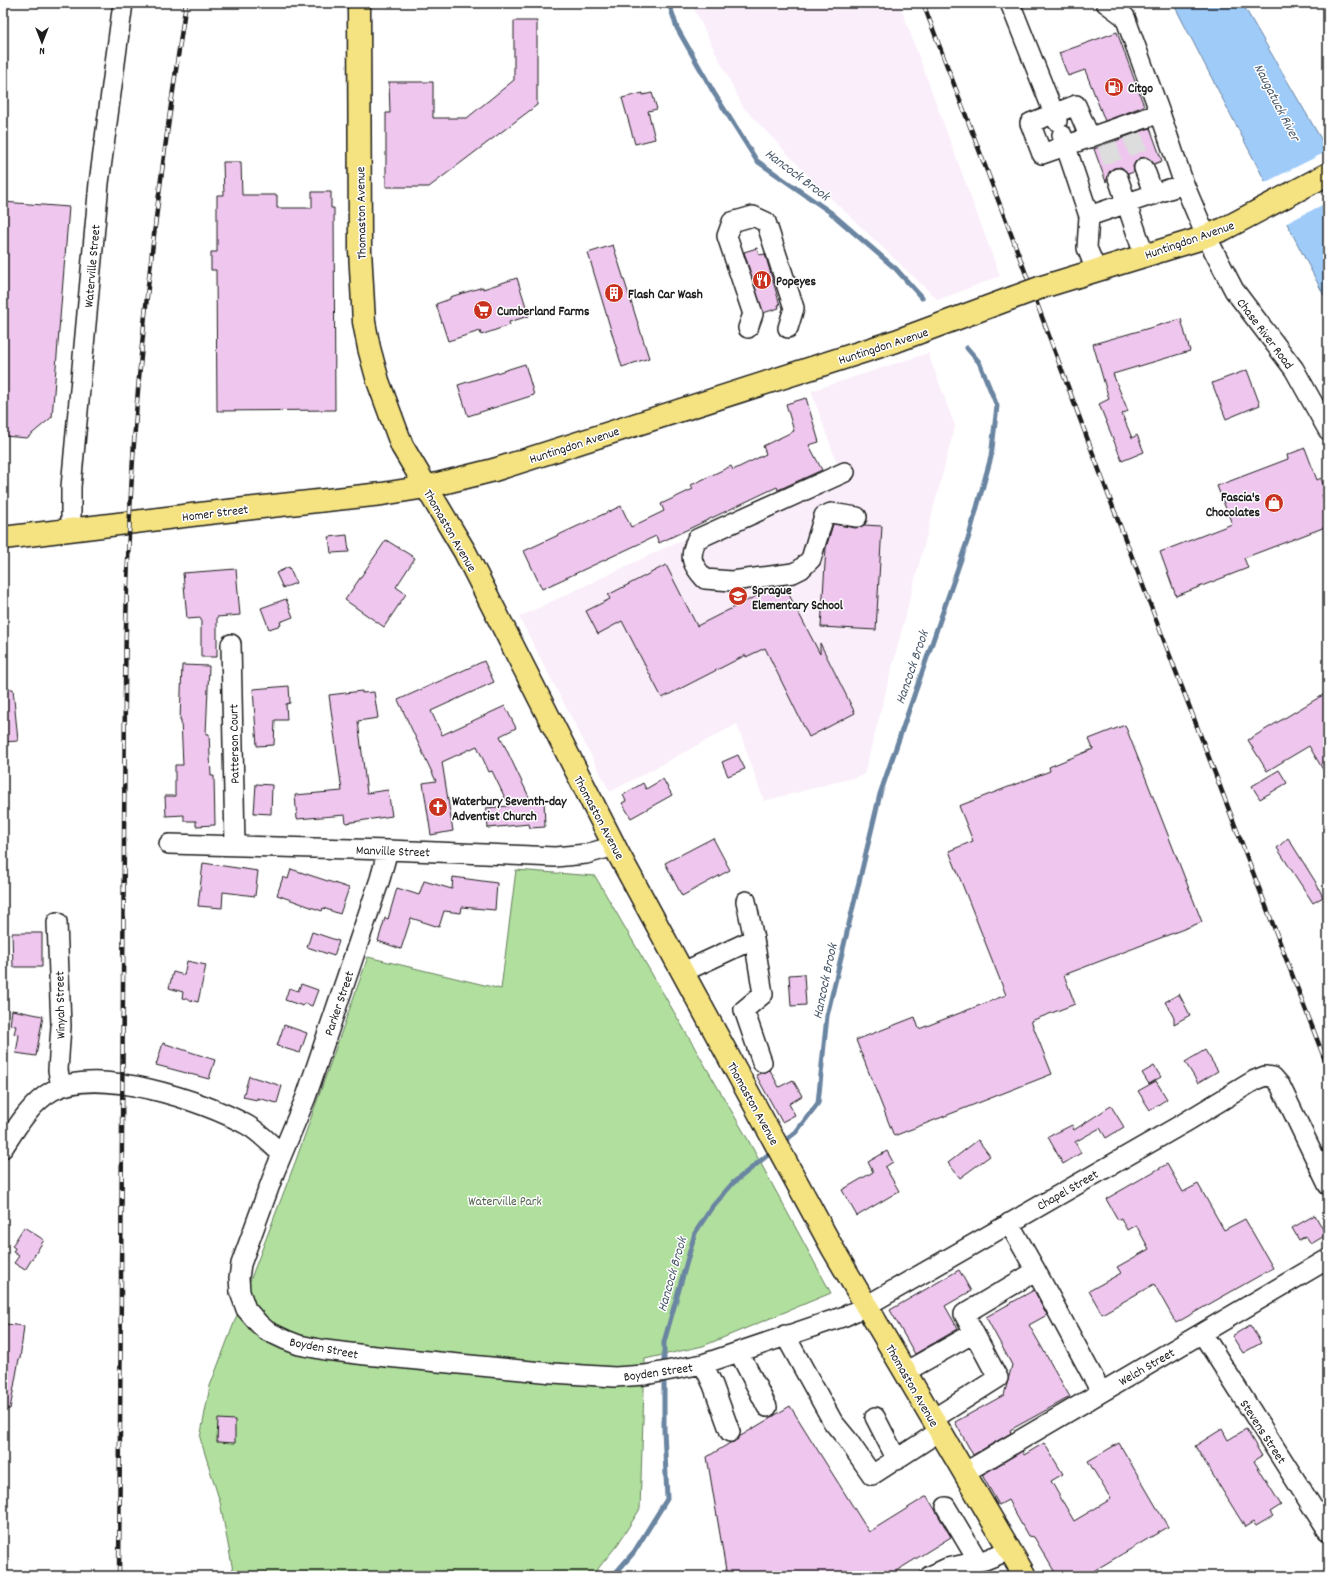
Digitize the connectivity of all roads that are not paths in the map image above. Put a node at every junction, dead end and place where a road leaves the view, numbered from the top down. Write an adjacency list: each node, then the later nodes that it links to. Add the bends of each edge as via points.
1 (123, 3): 24 (street, Waterville Street, via 94,229 71,487)
2 (359, 3): 22 (main road, Thomaston Avenue, via 360,250 364,322 373,363 389,413 402,446)
3 (1010, 3): 6 (street)
4 (1106, 3): 5 (street, Chase River Road, via 1125,18)
5 (1160, 113): 7 (street, via 1130,129); 11 (street, Chase River Road)
6 (1060, 129): 7 (street); 7 (street, via 1076,105); 14 (street)
7 (1100, 139)
8 (1144, 168): 12 (street)
9 (1328, 174): 15 (main road, Huntingdon Avenue, via 1258,212)
10 (1118, 178): 13 (street)
11 (1184, 184): 12 (street); 15 (street, Chase River Road)
12 (1154, 195): 13 (street)
13 (1127, 204): 14 (street); 16 (street)
14 (1089, 216): 17 (street, via 1087,248)
15 (1206, 236): 16 (main road, Huntingdon Avenue); 20 (street, Chase River Road, via 1234,290 1294,369)
16 (1144, 255): 17 (main road, Huntingdon Avenue)
17 (1096, 270): 22 (main road, Huntingdon Avenue, bridge, via 1042,287 896,341 494,470)
18 (748, 328): 19 (street, via 753,314 727,236 732,222 753,216 766,222 794,308)
19 (788, 328)
20 (1328, 430)
21 (845, 472): 23 (street, via 697,539 692,550 694,567 705,579 712,580 732,581 793,573 801,570 811,559 824,516 831,513)
22 (426, 487): 24 (main road, Homer Street); 29 (main road, Thomaston Avenue, via 465,552)
23 (857, 517)
24 (71, 530): 25 (main road, Homer Street)
25 (3, 538)
26 (231, 644): 28 (street, Patterson Court)
27 (169, 844): 28 (street, Manville Street)
28 (234, 845): 30 (street, Manville Street)
29 (615, 846): 30 (street, Manville Street, via 586,854 555,857); 34 (main road, Thomaston Avenue)
30 (388, 850): 38 (street, Parker Street, via 306,1097)
31 (746, 901): 33 (street)
32 (57, 922): 36 (street, Winyah Street, via 61,1026 58,1070)
33 (754, 939): 34 (street); 35 (street, via 763,994 744,1010)
34 (683, 972): 43 (main road, Thomaston Avenue)
35 (762, 1062)
36 (61, 1087): 37 (street, via 36,1103); 38 (street, via 86,1082 106,1082 171,1095 248,1126)
37 (3, 1148)
38 (282, 1154): 48 (street, Boyden Street, via 244,1257 239,1278 240,1292 246,1309 267,1331 298,1345 366,1355 588,1376 645,1375)
39 (1328, 1184): 40 (street, Chapel Street, via 1280,1084 1273,1077 1260,1077)
40 (1009, 1223): 42 (street); 43 (street, Chapel Street)
41 (1328, 1259): 45 (street, Welch Street)
42 (1036, 1271): 44 (street, via 964,1314); 50 (street)
43 (866, 1306): 46 (street, Boyden Street, via 845,1316); 49 (main road, Thomaston Avenue)
44 (974, 1333): 49 (street); 53 (street, via 998,1378)
45 (1202, 1333): 50 (street, Welch Street); 58 (street, Stevens Street)
46 (785, 1335): 47 (street, Boyden Street); 55 (street, via 833,1422 872,1475)
47 (739, 1352): 48 (street, Boyden Street); 51 (street)
48 (703, 1364): 54 (street)
49 (905, 1372): 53 (main road, Thomaston Avenue)
50 (1101, 1392): 56 (street, Welch Street)
51 (767, 1407)
52 (875, 1417): 55 (street)
53 (936, 1425): 55 (street); 56 (main road, Thomaston Avenue)
54 (730, 1432)
55 (897, 1460)
56 (964, 1472): 59 (main road, Thomaston Avenue)
57 (946, 1507): 60 (street)
58 (1327, 1530)
59 (1010, 1550): 60 (street); 62 (main road, Thomaston Avenue)
60 (978, 1561): 61 (street, via 947,1568)
61 (930, 1576)
62 (1025, 1576)

